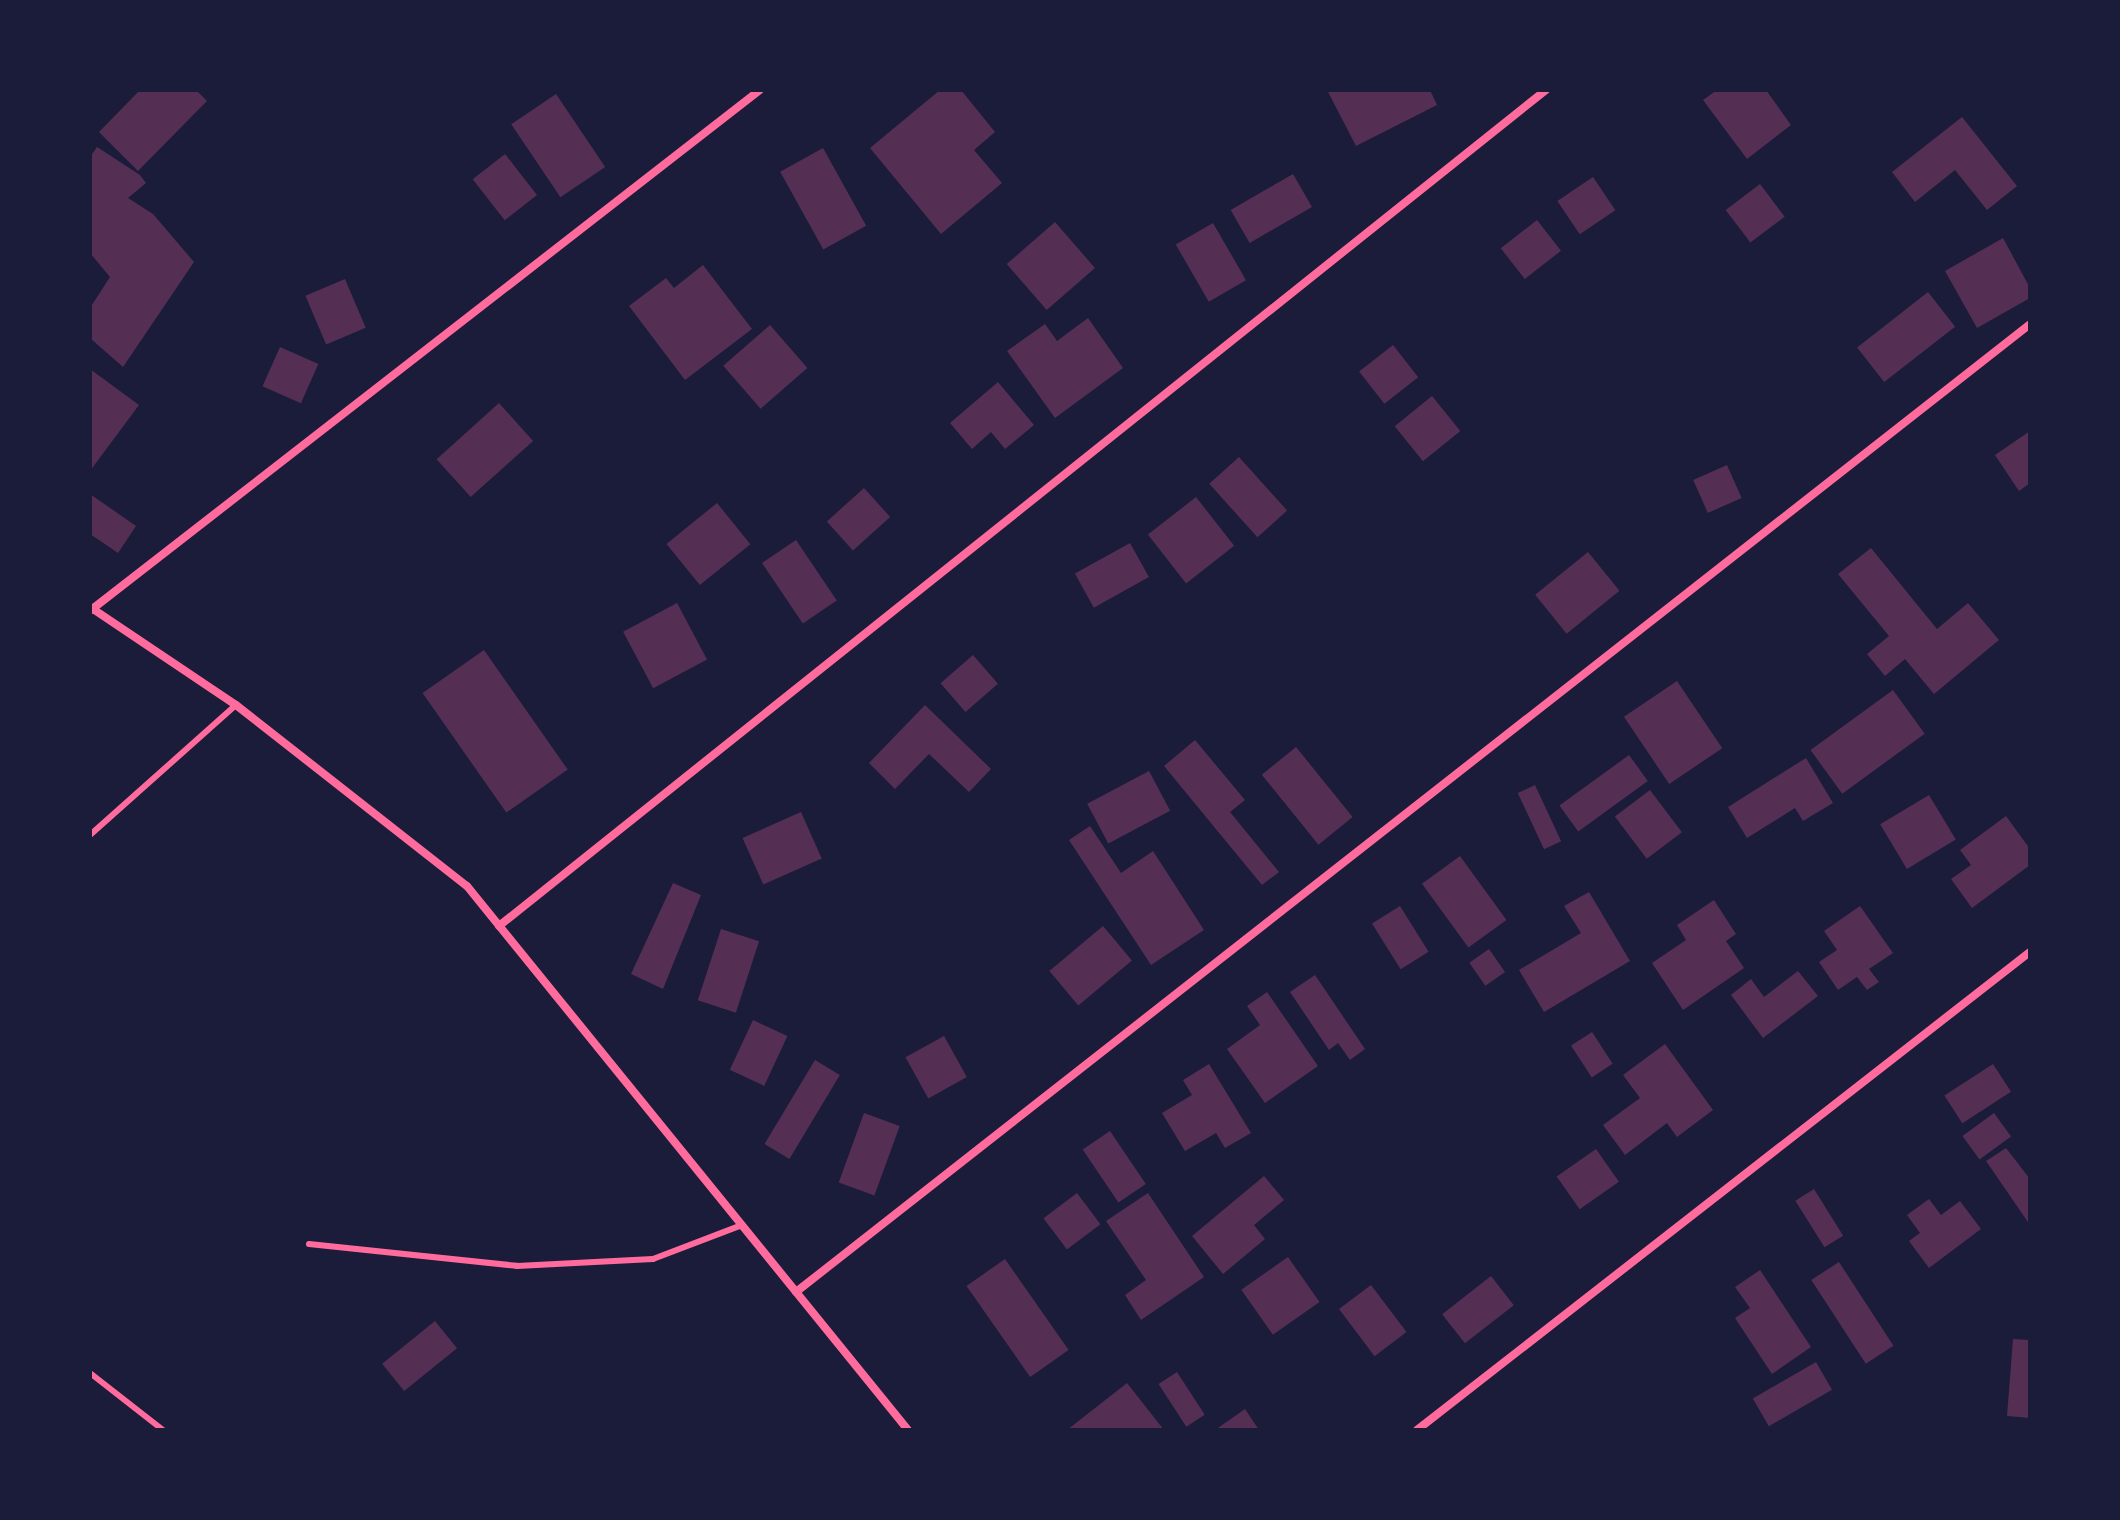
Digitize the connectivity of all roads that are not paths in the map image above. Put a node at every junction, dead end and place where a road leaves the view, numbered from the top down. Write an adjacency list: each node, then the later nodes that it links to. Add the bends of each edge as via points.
1 (760, 90): 4 (street)
2 (1546, 90): 7 (street)
3 (2030, 324): 11 (street)
4 (91, 609): 5 (street)
5 (236, 705): 6 (lane); 7 (street, via 443,865)
6 (90, 835)
7 (499, 926): 9 (street)
8 (2030, 952): 15 (street)
9 (742, 1225): 10 (lane, via 653,1259 517,1266); 11 (street)
10 (309, 1244)
11 (796, 1292): 14 (street)
12 (90, 1373): 13 (lane)
13 (163, 1430)
14 (908, 1430)
15 (1417, 1430)

